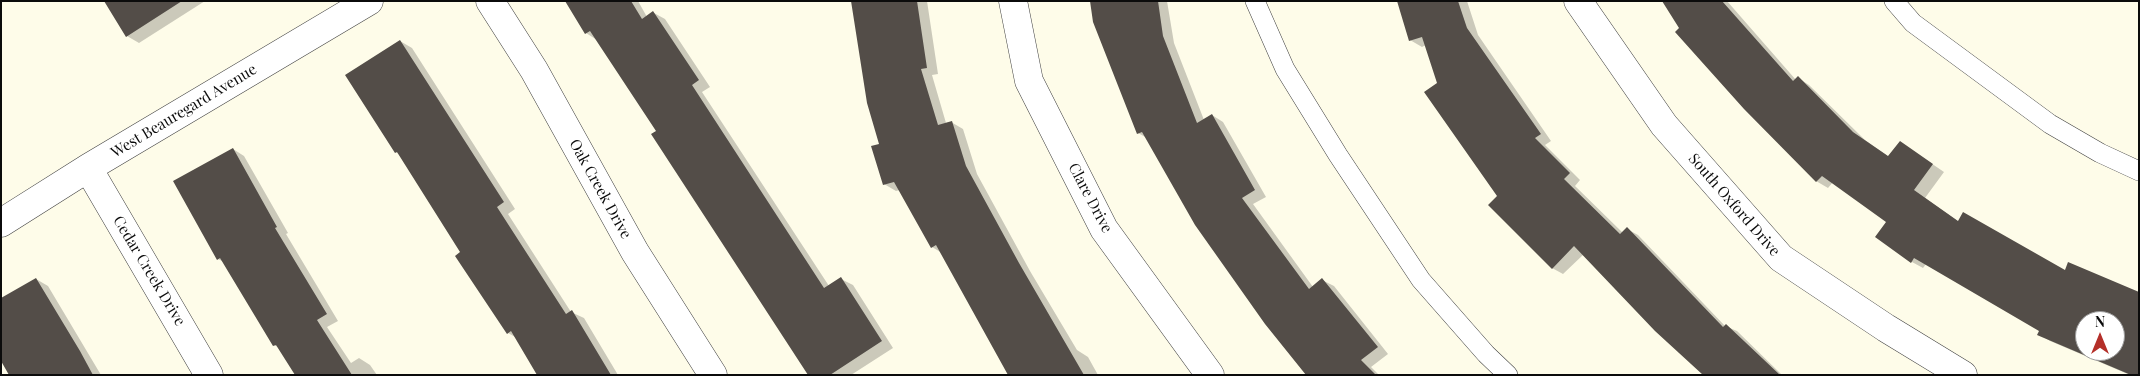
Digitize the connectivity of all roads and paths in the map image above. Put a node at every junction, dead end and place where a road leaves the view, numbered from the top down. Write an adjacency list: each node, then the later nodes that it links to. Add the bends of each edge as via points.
1 (368, 1): 7 (street, West Beauregard Avenue)
2 (490, 1): 11 (street, Oak Creek Drive, via 534,70 634,252)
3 (1013, 1): 12 (street, Clare Drive, via 1029,81 1104,229)
4 (1255, 1): 13 (lane, via 1285,69 1338,156 1421,280)
5 (1578, 1): 14 (street, South Oxford Drive, via 1664,124 1781,258)
6 (1894, 1): 8 (lane, via 1913,23 2050,124)
7 (88, 168): 9 (street, West Beauregard Avenue); 10 (street, Cedar Creek Drive)
8 (2139, 171)
9 (1, 223)
10 (209, 375)
11 (713, 375)
12 (1210, 375)
13 (1508, 375)
14 (1963, 375)

